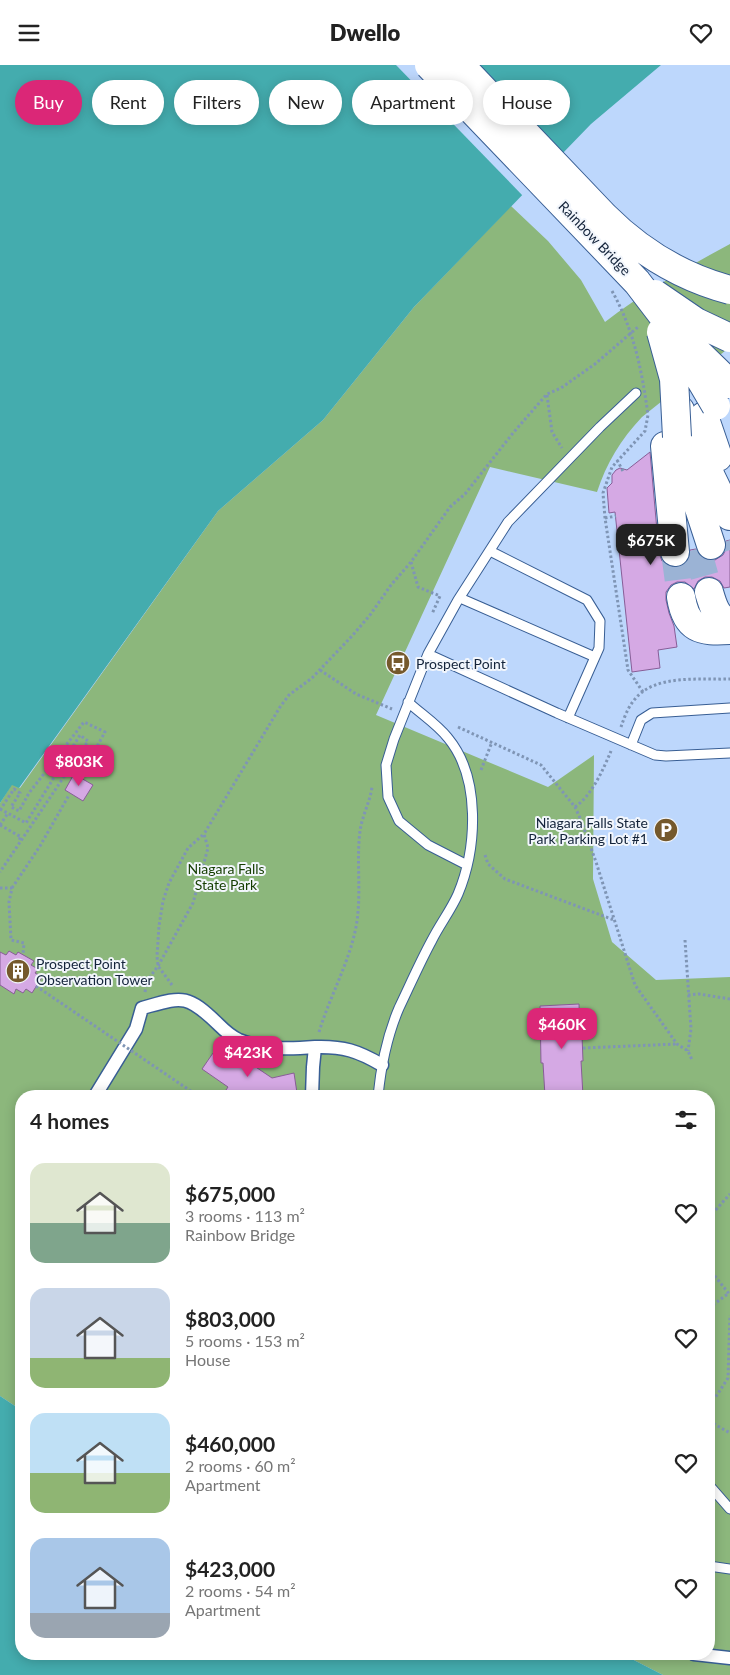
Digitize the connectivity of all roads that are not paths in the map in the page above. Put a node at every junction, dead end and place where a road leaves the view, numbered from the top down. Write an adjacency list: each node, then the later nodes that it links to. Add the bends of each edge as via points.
1 (429, 65): 5 (highway, Rainbow Bridge, bridge)
2 (460, 65): 3 (highway, Rainbow Bridge, bridge, via 623,233 676,271)
3 (730, 291)
4 (730, 326): 5 (highway, bridge)
5 (668, 329): 6 (highway, bridge); 7 (highway, bridge); 9 (highway, Rainbow Bridge, bridge); 9 (highway); 9 (highway, bridge)
6 (730, 338)
7 (730, 347)
8 (636, 393): 13 (lane, via 508,522)
9 (708, 419): 10 (highway); 11 (highway); 12 (highway, via 711,477); 12 (highway, via 686,507)
10 (730, 462)
11 (730, 485)
12 (708, 541)
13 (490, 551): 16 (lane); 20 (lane, via 587,600 600,621 599,648)
14 (721, 595): 17 (highway, via 717,613)
15 (681, 597): 18 (highway, via 686,617 694,626 708,631)
16 (460, 598): 19 (lane); 20 (lane)
17 (730, 623)
18 (730, 630)
19 (428, 654): 21 (lane); 23 (lane)
20 (595, 657): 23 (lane)
21 (408, 702): 26 (lane, via 448,737 464,768 470,787 472,828); 26 (lane, via 386,765 388,797 399,821 428,845)
22 (730, 708): 24 (lane, via 652,713 641,720)
23 (568, 718): 24 (lane)
24 (631, 745): 25 (lane, via 660,756)
25 (730, 753)
26 (467, 865): 28 (lane, via 455,899 399,1009)
27 (315, 1047): 28 (street, via 348,1049); 29 (street, via 271,1048 238,1040 193,1003 177,999 142,1008 136,1029); 30 (street)
28 (382, 1065): 31 (lane)
29 (99, 1090)
30 (312, 1090)
31 (379, 1090)
32 (715, 1492): 33 (lane)
33 (730, 1509)
34 (715, 1567): 35 (lane)
35 (730, 1569)
36 (715, 1656): 37 (street)
37 (730, 1658)

